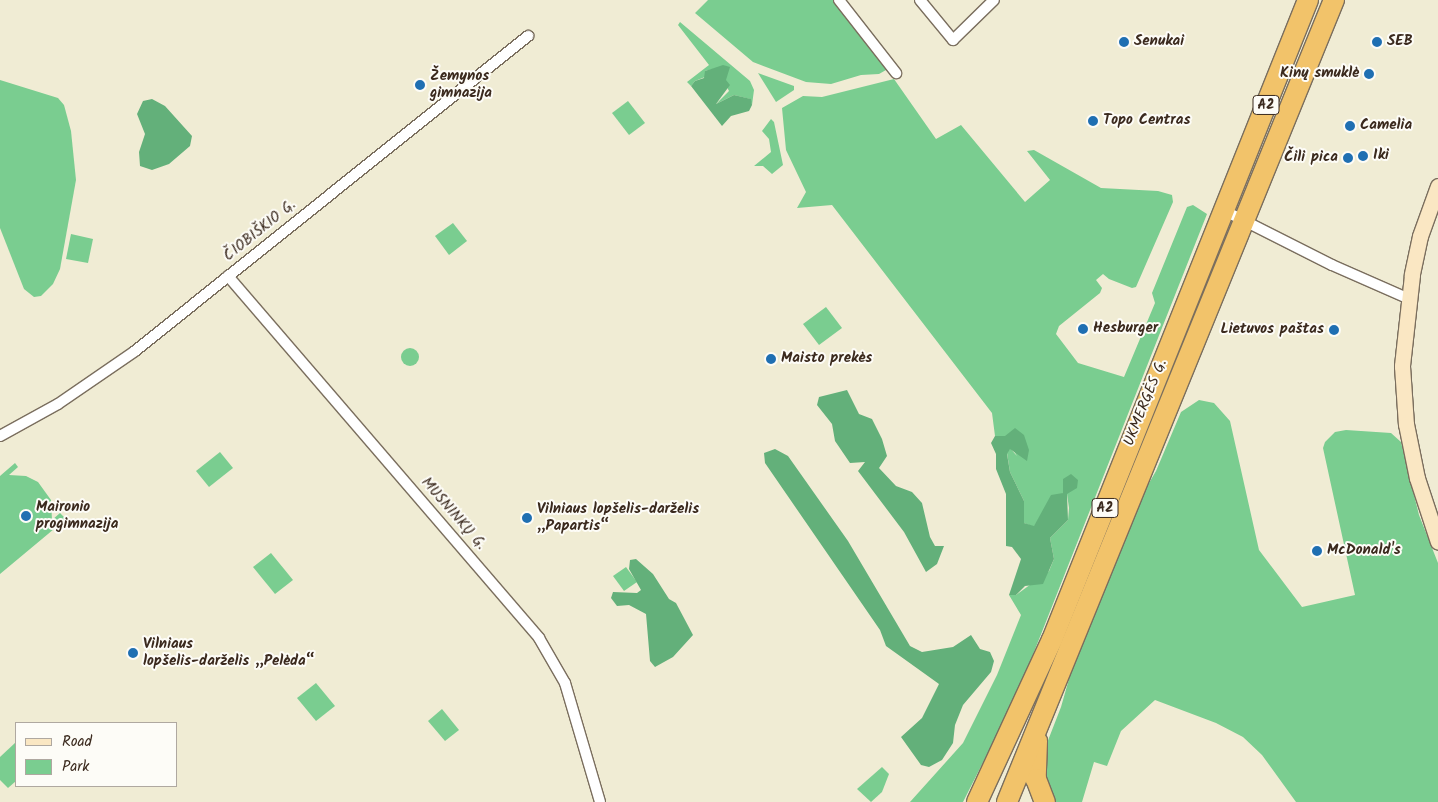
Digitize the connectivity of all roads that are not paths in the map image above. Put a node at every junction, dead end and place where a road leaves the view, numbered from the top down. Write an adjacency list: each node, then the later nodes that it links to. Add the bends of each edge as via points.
1 (839, 0): 7 (street)
2 (920, 0): 3 (street, via 953,40)
3 (994, 0)
4 (1308, 0): 9 (highway, UKMERGĖS G. / A2)
5 (1334, 0): 10 (highway, UKMERGĖS G. / A2)
6 (528, 36): 11 (street, ČIOBIŠKIO G.)
7 (896, 73)
8 (1438, 186): 12 (street, via 1420,236)
9 (1223, 210): 10 (street); 17 (highway, UKMERGĖS G. / A2, via 1052,640)
10 (1246, 222): 12 (street); 15 (highway, UKMERGĖS G. / A2)
11 (228, 276): 13 (street, ČIOBIŠKIO G., via 102,375); 16 (street, MUSNINKŲ G., via 539,638 565,683)
12 (1407, 298): 14 (street, via 1402,366 1406,424 1417,478)
13 (0, 436)
14 (1438, 542)
15 (1040, 716): 18 (highway, UKMERGĖS G. / A2); 19 (highway, via 1035,766 1036,779)
16 (600, 802)
17 (976, 802)
18 (1007, 802)
19 (1045, 802)

